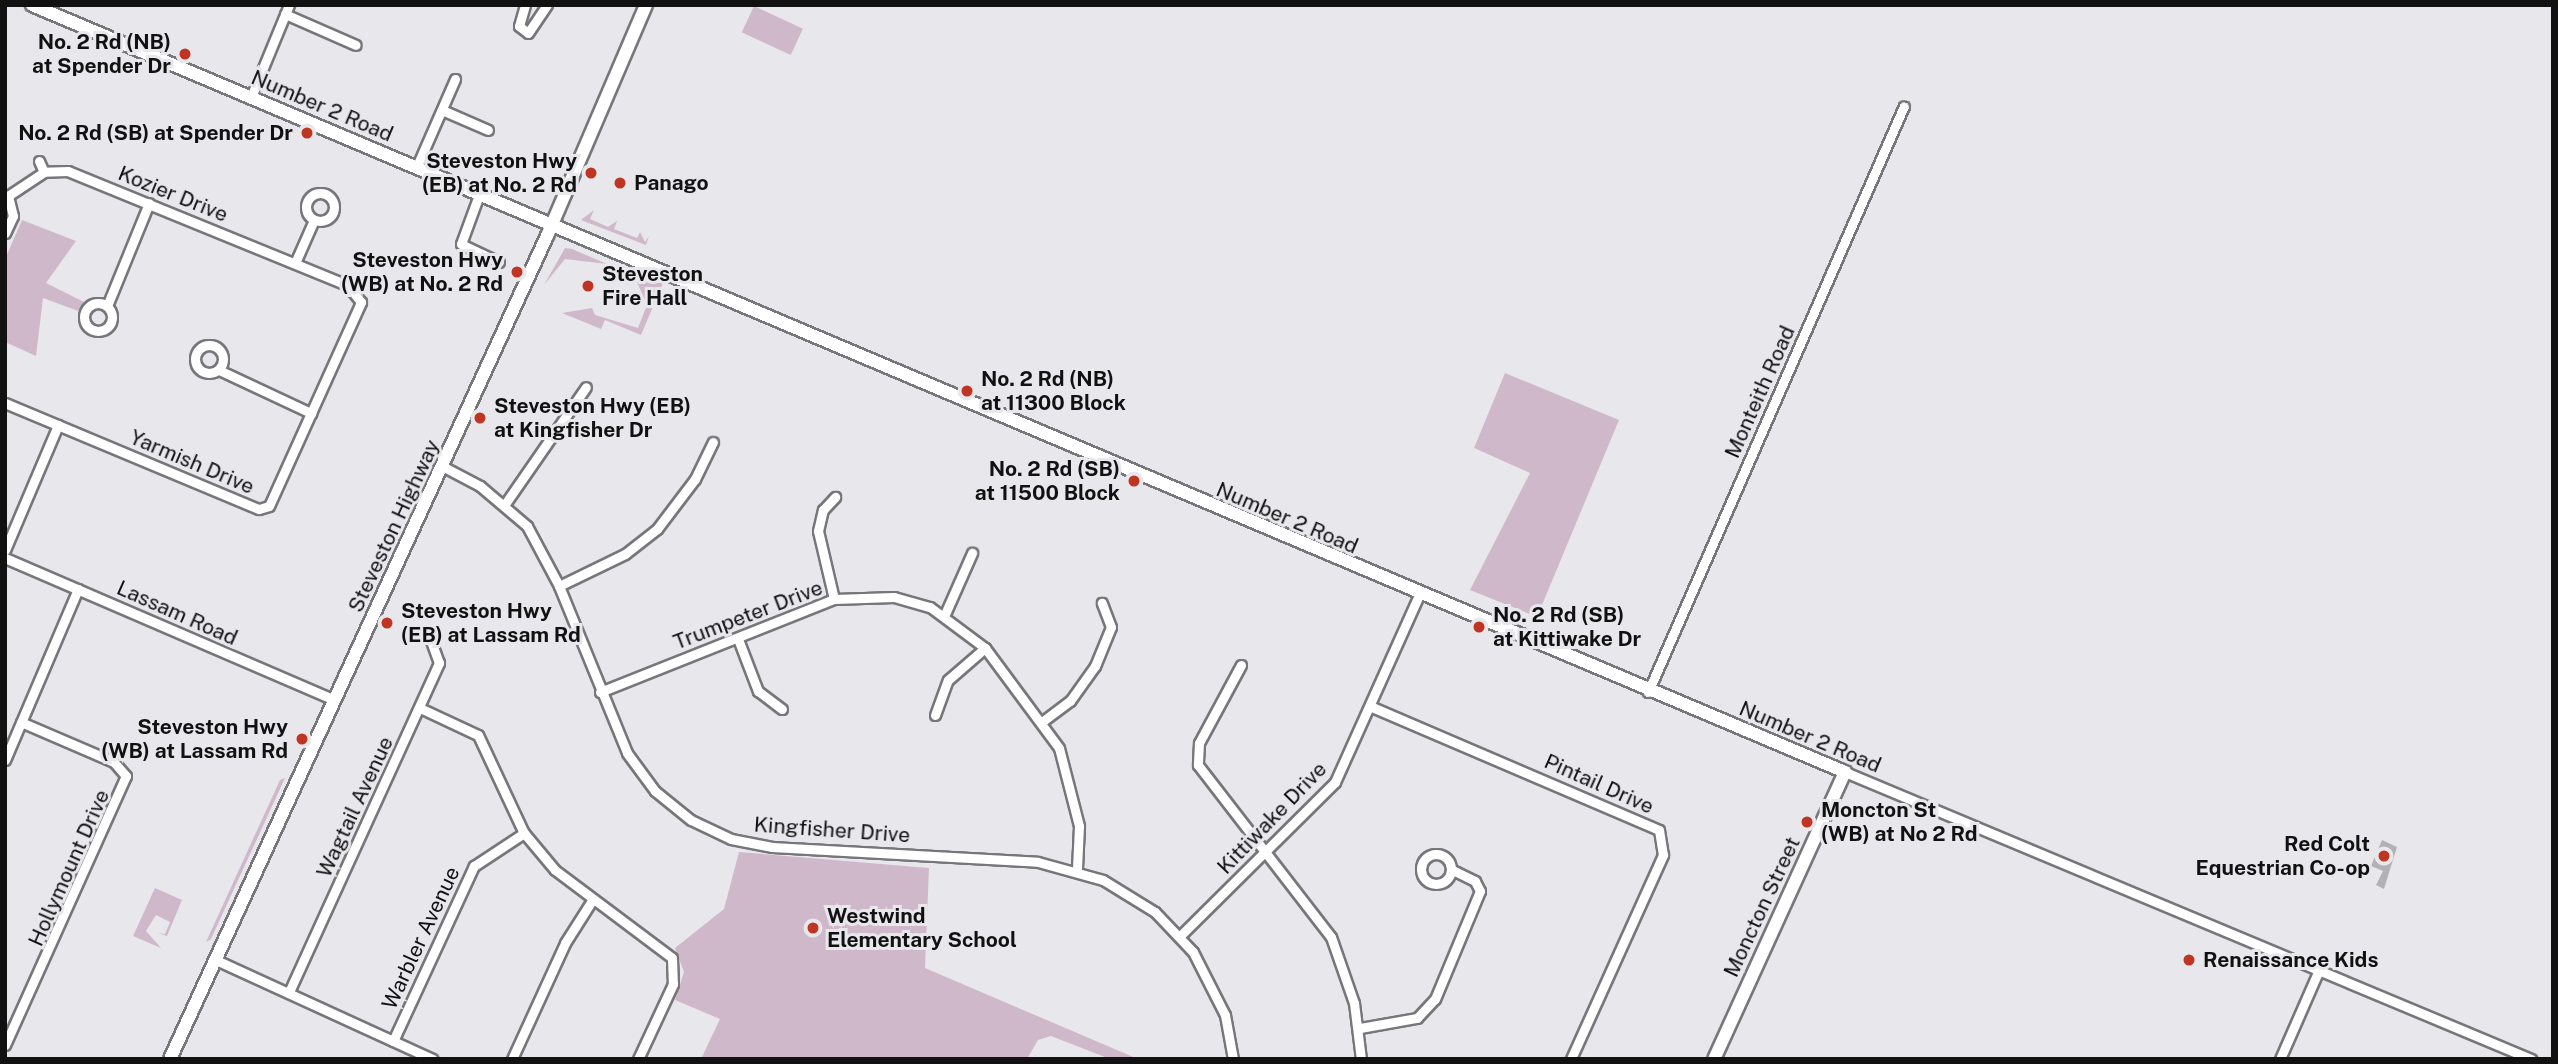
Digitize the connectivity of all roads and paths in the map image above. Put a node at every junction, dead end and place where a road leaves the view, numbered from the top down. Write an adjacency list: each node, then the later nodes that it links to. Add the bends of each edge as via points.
1 (32, 5): 8 (main road, Number 2 Road)
2 (525, 5): 3 (street, via 519,26 528,33)
3 (547, 5)
4 (646, 5): 19 (main road, Steveston Highway)
5 (287, 9): 6 (street); 8 (street)
6 (356, 45)
7 (455, 79): 10 (street)
8 (251, 97): 13 (main road, Number 2 Road)
9 (1904, 106): 48 (street, Monteith Road)
10 (442, 110): 11 (street); 13 (street)
11 (488, 130)
12 (39, 161): 14 (street)
13 (417, 166): 15 (main road, Number 2 Road)
14 (44, 172): 16 (street); 17 (street, Kozier Drive, via 68,171)
15 (480, 192): 19 (main road, Number 2 Road); 21 (street, via 461,244)
16 (7, 196): 20 (street, via 13,216)
17 (149, 203): 22 (street, Kozier Drive); 24 (street)
18 (313, 219): 22 (street)
19 (553, 223): 31 (main road, Steveston Highway); 39 (main road, Number 2 Road)
20 (5, 233)
21 (499, 261)
22 (295, 263): 23 (street, Kozier Drive)
23 (359, 295): 28 (street, Yarmish Drive, via 357,317)
24 (107, 306)
25 (219, 370): 28 (street)
26 (586, 387): 33 (street)
27 (5, 403): 29 (street, Yarmish Drive)
28 (311, 413): 29 (street, Yarmish Drive, via 269,506 259,509)
29 (58, 425): 34 (street)
30 (713, 442): 37 (street, via 689,489 657,529 625,554)
31 (442, 466): 33 (street, Kingfisher Drive); 49 (main road, Steveston Highway)
32 (835, 497): 40 (street, via 823,510 818,531)
33 (505, 504): 37 (street, Kingfisher Drive, via 542,548)
34 (5, 550)
35 (972, 553): 42 (street)
36 (5, 558): 38 (street, Lassam Road)
37 (559, 586): 47 (street, Kingfisher Drive)
38 (78, 589): 49 (street, Lassam Road); 55 (street)
39 (1419, 595): 48 (main road, Number 2 Road); 50 (street, Kittiwake Drive)
40 (834, 599): 42 (street, Trumpeter Drive, via 894,597); 44 (street, Trumpeter Drive)
41 (1102, 603): 54 (street, via 1111,627 1095,666 1070,701)
42 (945, 614): 45 (street, Trumpeter Drive)
43 (429, 635): 51 (street, Wagtail Avenue, via 439,663)
44 (738, 639): 47 (street, Trumpeter Drive); 52 (street, via 758,691)
45 (985, 648): 53 (street, via 948,680); 54 (street, Trumpeter Drive)
46 (1241, 665): 59 (street, via 1219,697 1196,761 1234,818)
47 (600, 692): 60 (street, Kingfisher Drive, via 627,753 655,790 691,820 731,839)
48 (1648, 692): 57 (main road, Number 2 Road)
49 (335, 700): 64 (main road, Steveston Highway)
50 (1372, 707): 59 (street, Kittiwake Drive, via 1335,782); 76 (street, Pintail Drive, via 1659,830 1663,855)
51 (420, 708): 58 (street, via 478,736); 66 (street, Wagtail Avenue)
52 (782, 709)
53 (935, 715)
54 (1043, 721): 60 (street, Trumpeter Drive, via 1072,780 1079,826)
55 (21, 722): 56 (street); 69 (street, Hollymount Drive, via 127,770 121,793)
56 (5, 760)
57 (1845, 772): 65 (street, Number 2 Road); 77 (main road, Moncton Street)
58 (524, 832): 62 (street); 68 (street, Warbler Avenue, via 474,866)
59 (1266, 852): 63 (street, Kittiwake Drive); 67 (street, via 1331,937)
60 (1077, 869): 63 (street, Kingfisher Drive, via 1129,894)
61 (1452, 870): 67 (street, via 1475,881 1480,891 1434,999 1417,1018)
62 (591, 902): 72 (street, via 565,943); 73 (street, via 663,948 675,967)
63 (1180, 936): 74 (street, Kingfisher Drive, via 1225,1015)
64 (216, 960): 66 (street); 70 (main road, Steveston Highway)
65 (2318, 972): 78 (street); 79 (street, Number 2 Road)
66 (289, 992): 68 (street)
67 (1360, 1028): 75 (street)
68 (393, 1041): 71 (street)
69 (5, 1045)
70 (170, 1059)
71 (432, 1059)
72 (512, 1059)
73 (638, 1059)
74 (1233, 1059)
75 (1362, 1059)
76 (1571, 1059)
77 (1714, 1059)
78 (2280, 1059)
79 (2531, 1059)

